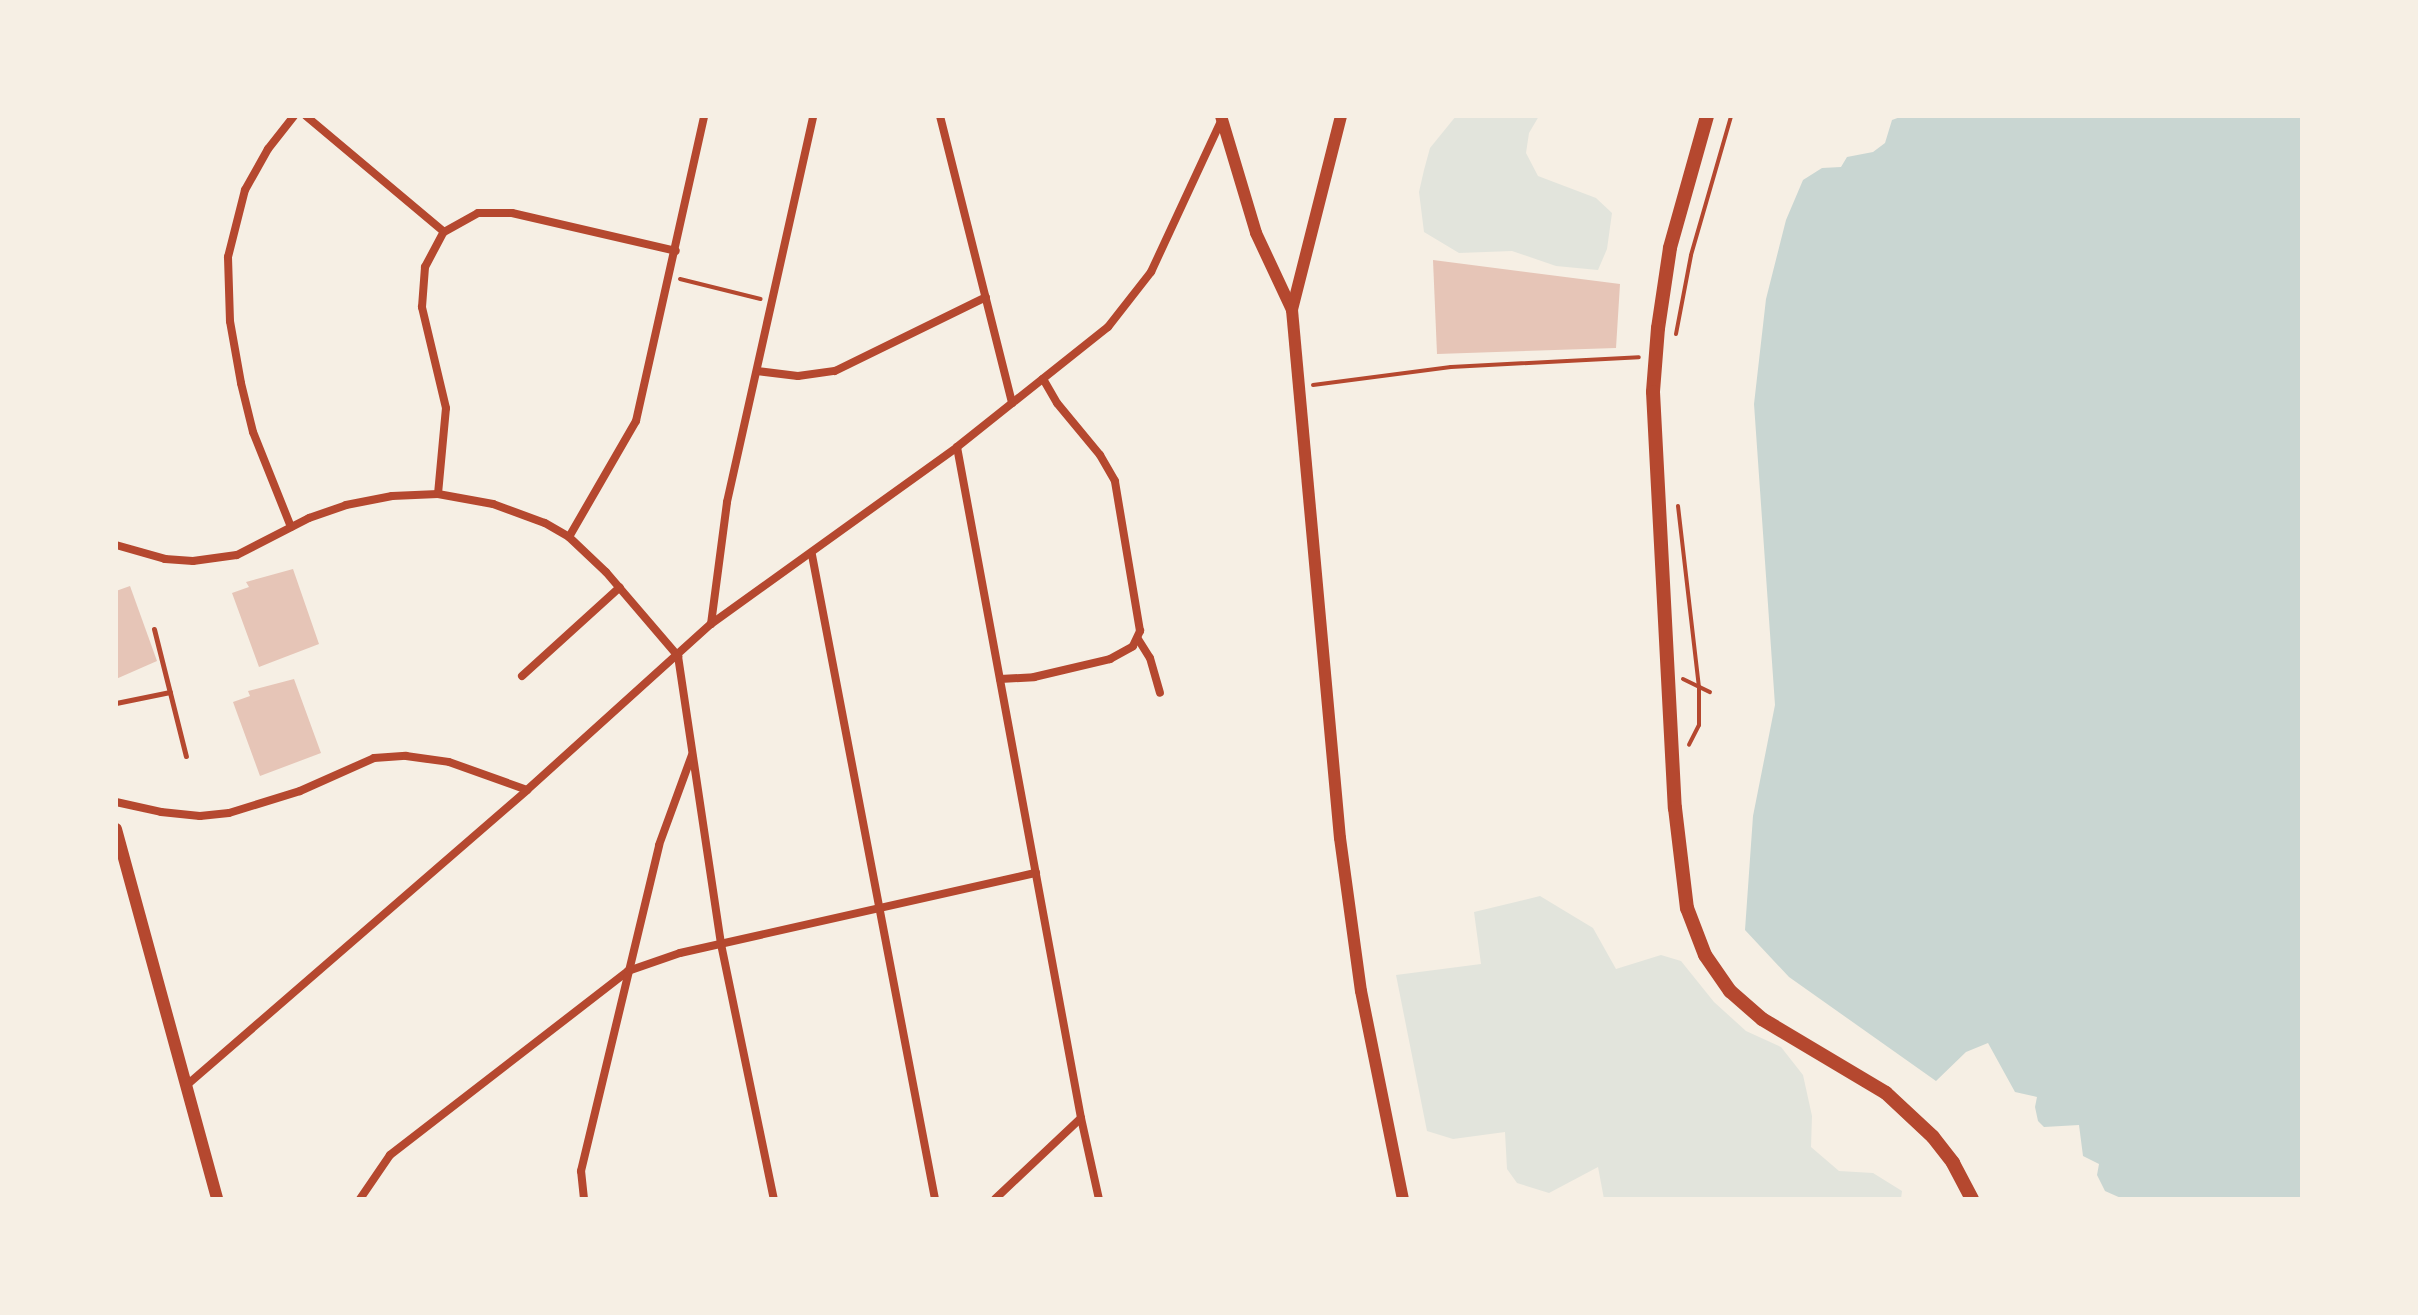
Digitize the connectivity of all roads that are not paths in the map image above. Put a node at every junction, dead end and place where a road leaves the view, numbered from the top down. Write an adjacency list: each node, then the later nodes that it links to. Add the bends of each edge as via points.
1 (294, 116): 18 (street, via 245,190 228,257 230,321 241,383 253,432)
2 (306, 116): 9 (street)
3 (704, 116): 10 (street)
4 (813, 116): 13 (street)
5 (940, 116): 11 (street)
6 (1341, 116): 12 (street)
7 (1707, 116): 51 (main road, via 1670,248 1653,428 1680,870 1691,922 1705,955 1745,1006 1859,1074 1910,1114 1953,1163)
8 (1221, 118): 12 (street, via 1256,233); 14 (street, via 1198,176 1137,293 1092,342)
9 (444, 232): 10 (street, via 478,213 512,213); 17 (street, via 429,254 423,294 446,408)
10 (676, 251): 19 (street, via 636,421)
11 (986, 297): 13 (street, via 835,371 798,376); 15 (street)
12 (1292, 310): 50 (street, via 1340,838 1361,991)
13 (757, 371): 23 (street, via 727,502)
14 (1043, 379): 15 (street); 25 (street, via 1115,481)
15 (1012, 403): 16 (street)
16 (957, 447): 21 (street); 28 (street)
17 (438, 494): 18 (street, via 368,499); 19 (street, via 520,512)
18 (291, 527): 20 (street, via 237,555 193,561)
19 (569, 537): 22 (street)
20 (116, 545)
21 (812, 555): 23 (street); 38 (street)
22 (620, 587): 26 (street); 27 (street)
23 (711, 624): 26 (street)
24 (154, 629): 29 (lane)
25 (1138, 639): 28 (street, via 1110,659 1034,677); 30 (street)
26 (678, 656): 32 (street); 34 (street)
27 (522, 676)
28 (1000, 679): 37 (street)
29 (170, 692): 31 (lane); 33 (lane)
30 (1160, 693)
31 (116, 703)
32 (692, 754): 39 (street); 40 (street, via 659,845)
33 (186, 756)
34 (527, 790): 35 (street, via 449,762 406,756 374,758 300,791 229,813 200,816); 41 (street)
35 (116, 802)
36 (116, 829): 41 (street)
37 (1036, 873): 38 (street); 42 (street)
38 (879, 909): 39 (street); 47 (street)
39 (721, 944): 40 (street); 46 (street)
40 (628, 971): 44 (street, via 390,1155); 45 (street, via 581,1171)
41 (188, 1084): 43 (street)
42 (1081, 1118): 48 (street); 49 (street)
43 (217, 1199)
44 (360, 1199)
45 (584, 1199)
46 (774, 1199)
47 (935, 1199)
48 (995, 1199)
49 (1099, 1199)
50 (1403, 1199)
51 (1972, 1199)

